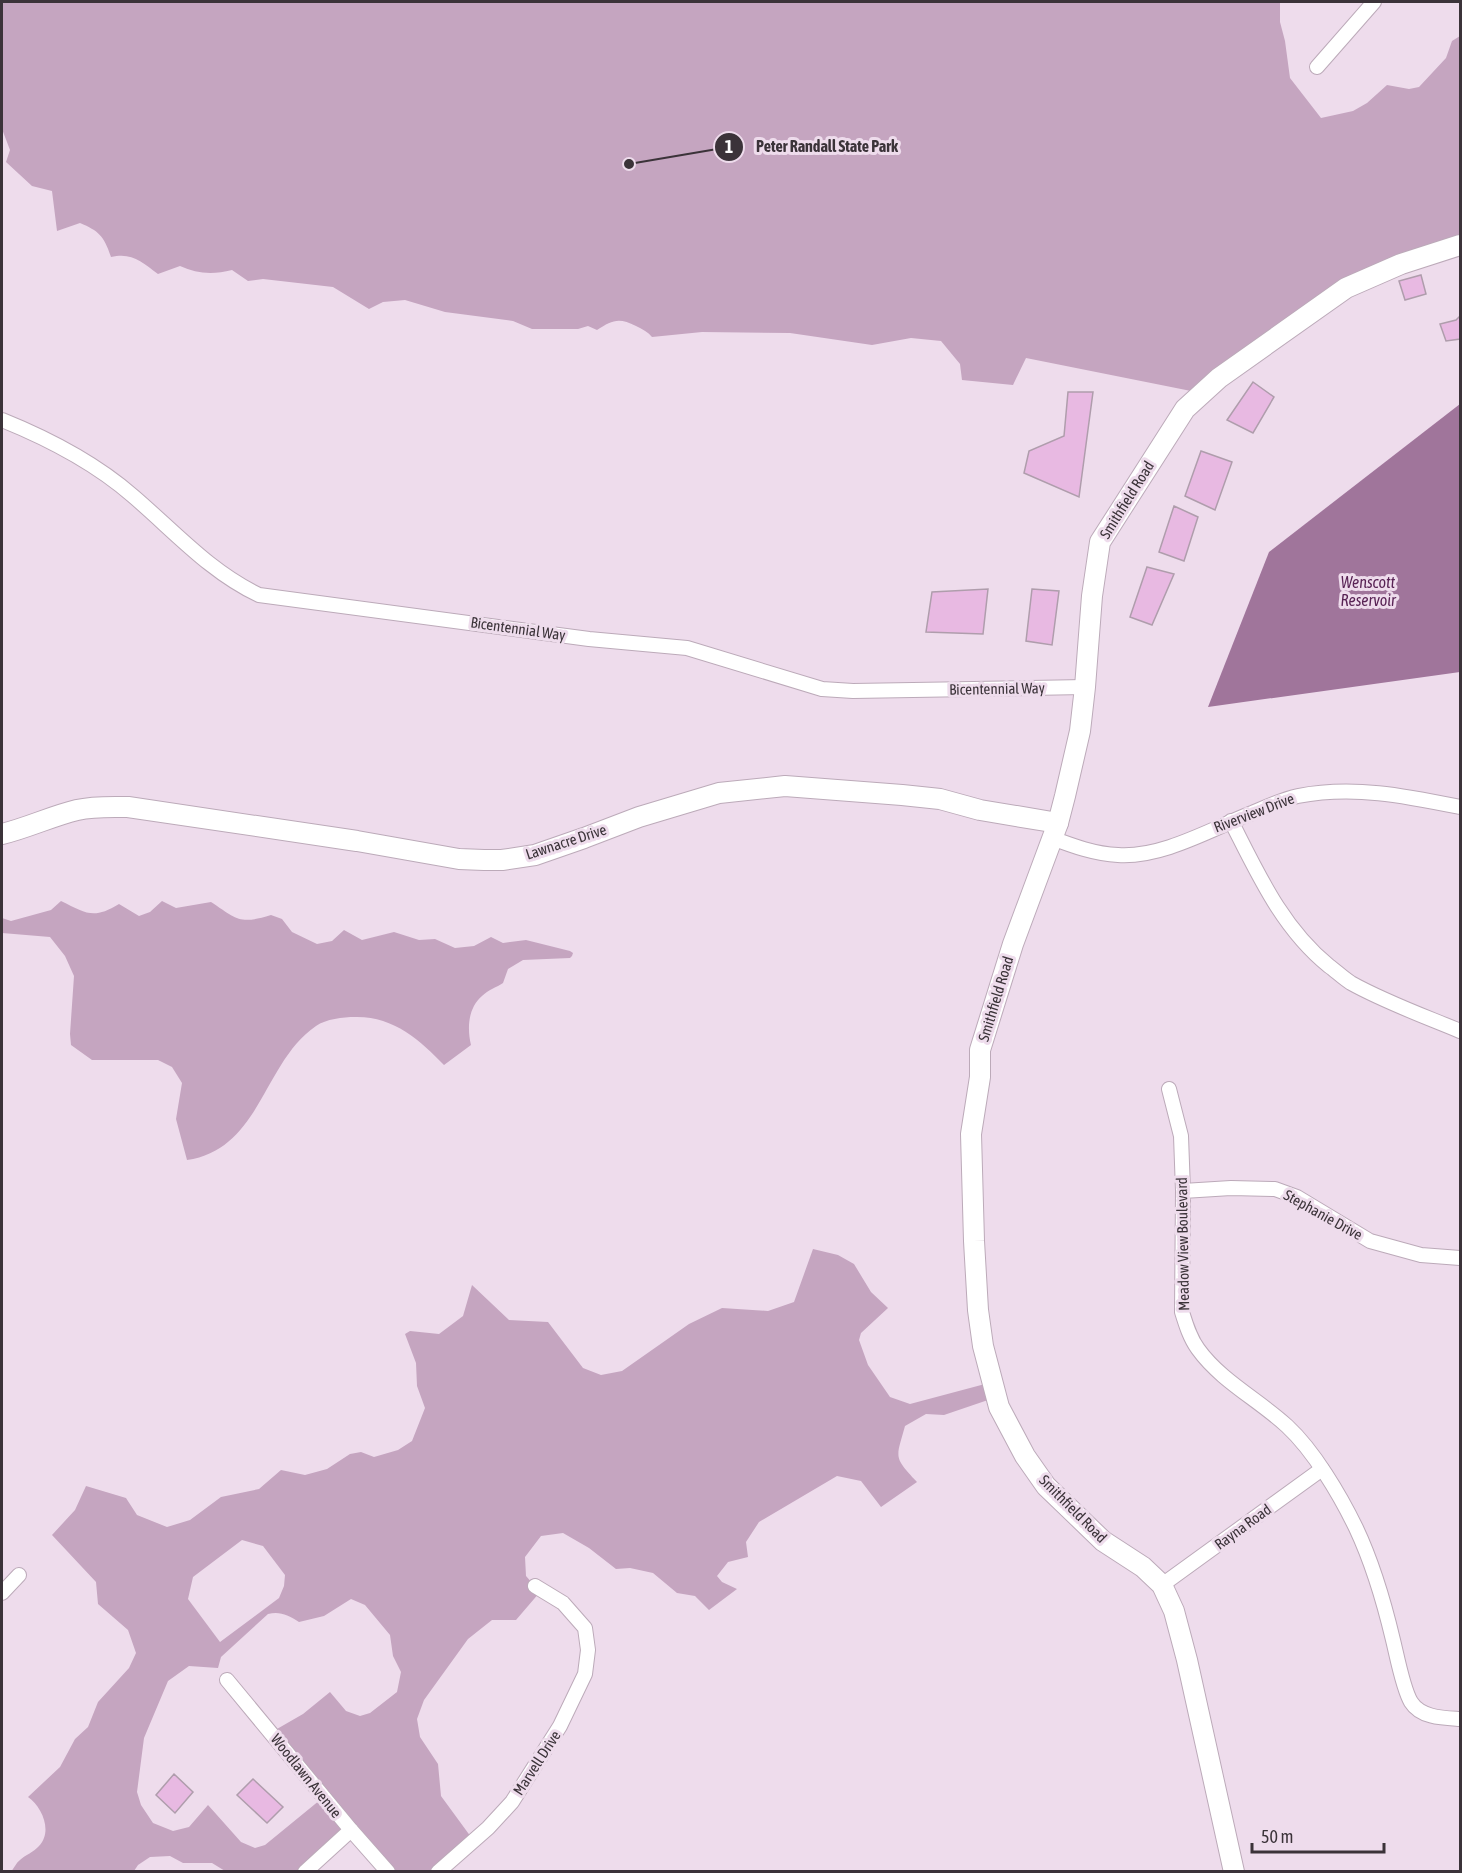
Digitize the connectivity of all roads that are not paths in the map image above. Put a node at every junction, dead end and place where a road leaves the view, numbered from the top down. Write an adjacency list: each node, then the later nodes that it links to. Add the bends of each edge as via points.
1 (1374, 2): 2 (street)
2 (1317, 67)
3 (1461, 245): 5 (street, Smithfield Road, via 1401,264 1346,288 1219,378 1185,409 1100,542)
4 (2, 420): 5 (street, Bicentennial Way, via 38,434 97,468 194,552 237,585 260,595 589,639 687,648 822,689)
5 (1086, 687): 8 (street, Smithfield Road, via 1080,732)
6 (1461, 807): 7 (street, Riverview Drive, via 1374,792 1329,791 1296,796)
7 (1231, 821): 8 (street, Riverview Drive, via 1143,854 1085,850); 10 (street, via 1265,888 1315,954 1348,981)
8 (1055, 830): 9 (street, Lawnacre Drive, via 940,799 785,786 719,793 535,855 502,860 449,857 128,807 77,810); 16 (street, Smithfield Road, via 980,1050 971,1134 974,1241 983,1346 999,1407 1046,1486 1103,1541 1143,1567)
9 (2, 834)
10 (1461, 1031)
11 (1169, 1089): 12 (street, Meadow View Boulevard, via 1181,1136)
12 (1183, 1191): 13 (street, Stephanie Drive, via 1275,1189 1297,1197 1370,1241 1421,1255); 14 (street, Meadow View Boulevard, via 1182,1312 1187,1329 1211,1365 1288,1426)
13 (1461, 1257)
14 (1322, 1468): 16 (street, Rayna Road); 20 (street, Meadow View Boulevard, via 1356,1528 1381,1594 1411,1702 1422,1713)
15 (19, 1575): 18 (street)
16 (1162, 1585): 25 (street, Smithfield Road, via 1174,1611 1187,1660)
17 (535, 1586): 24 (street, Marvell Drive, via 563,1603 585,1628 585,1674 549,1746 523,1786 501,1815)
18 (2, 1593)
19 (227, 1680): 21 (street, Woodlawn Avenue)
20 (1461, 1719)
21 (351, 1830): 22 (street); 23 (street, Woodlawn Avenue)
22 (305, 1872)
23 (388, 1872)
24 (438, 1872)
25 (1234, 1872)

